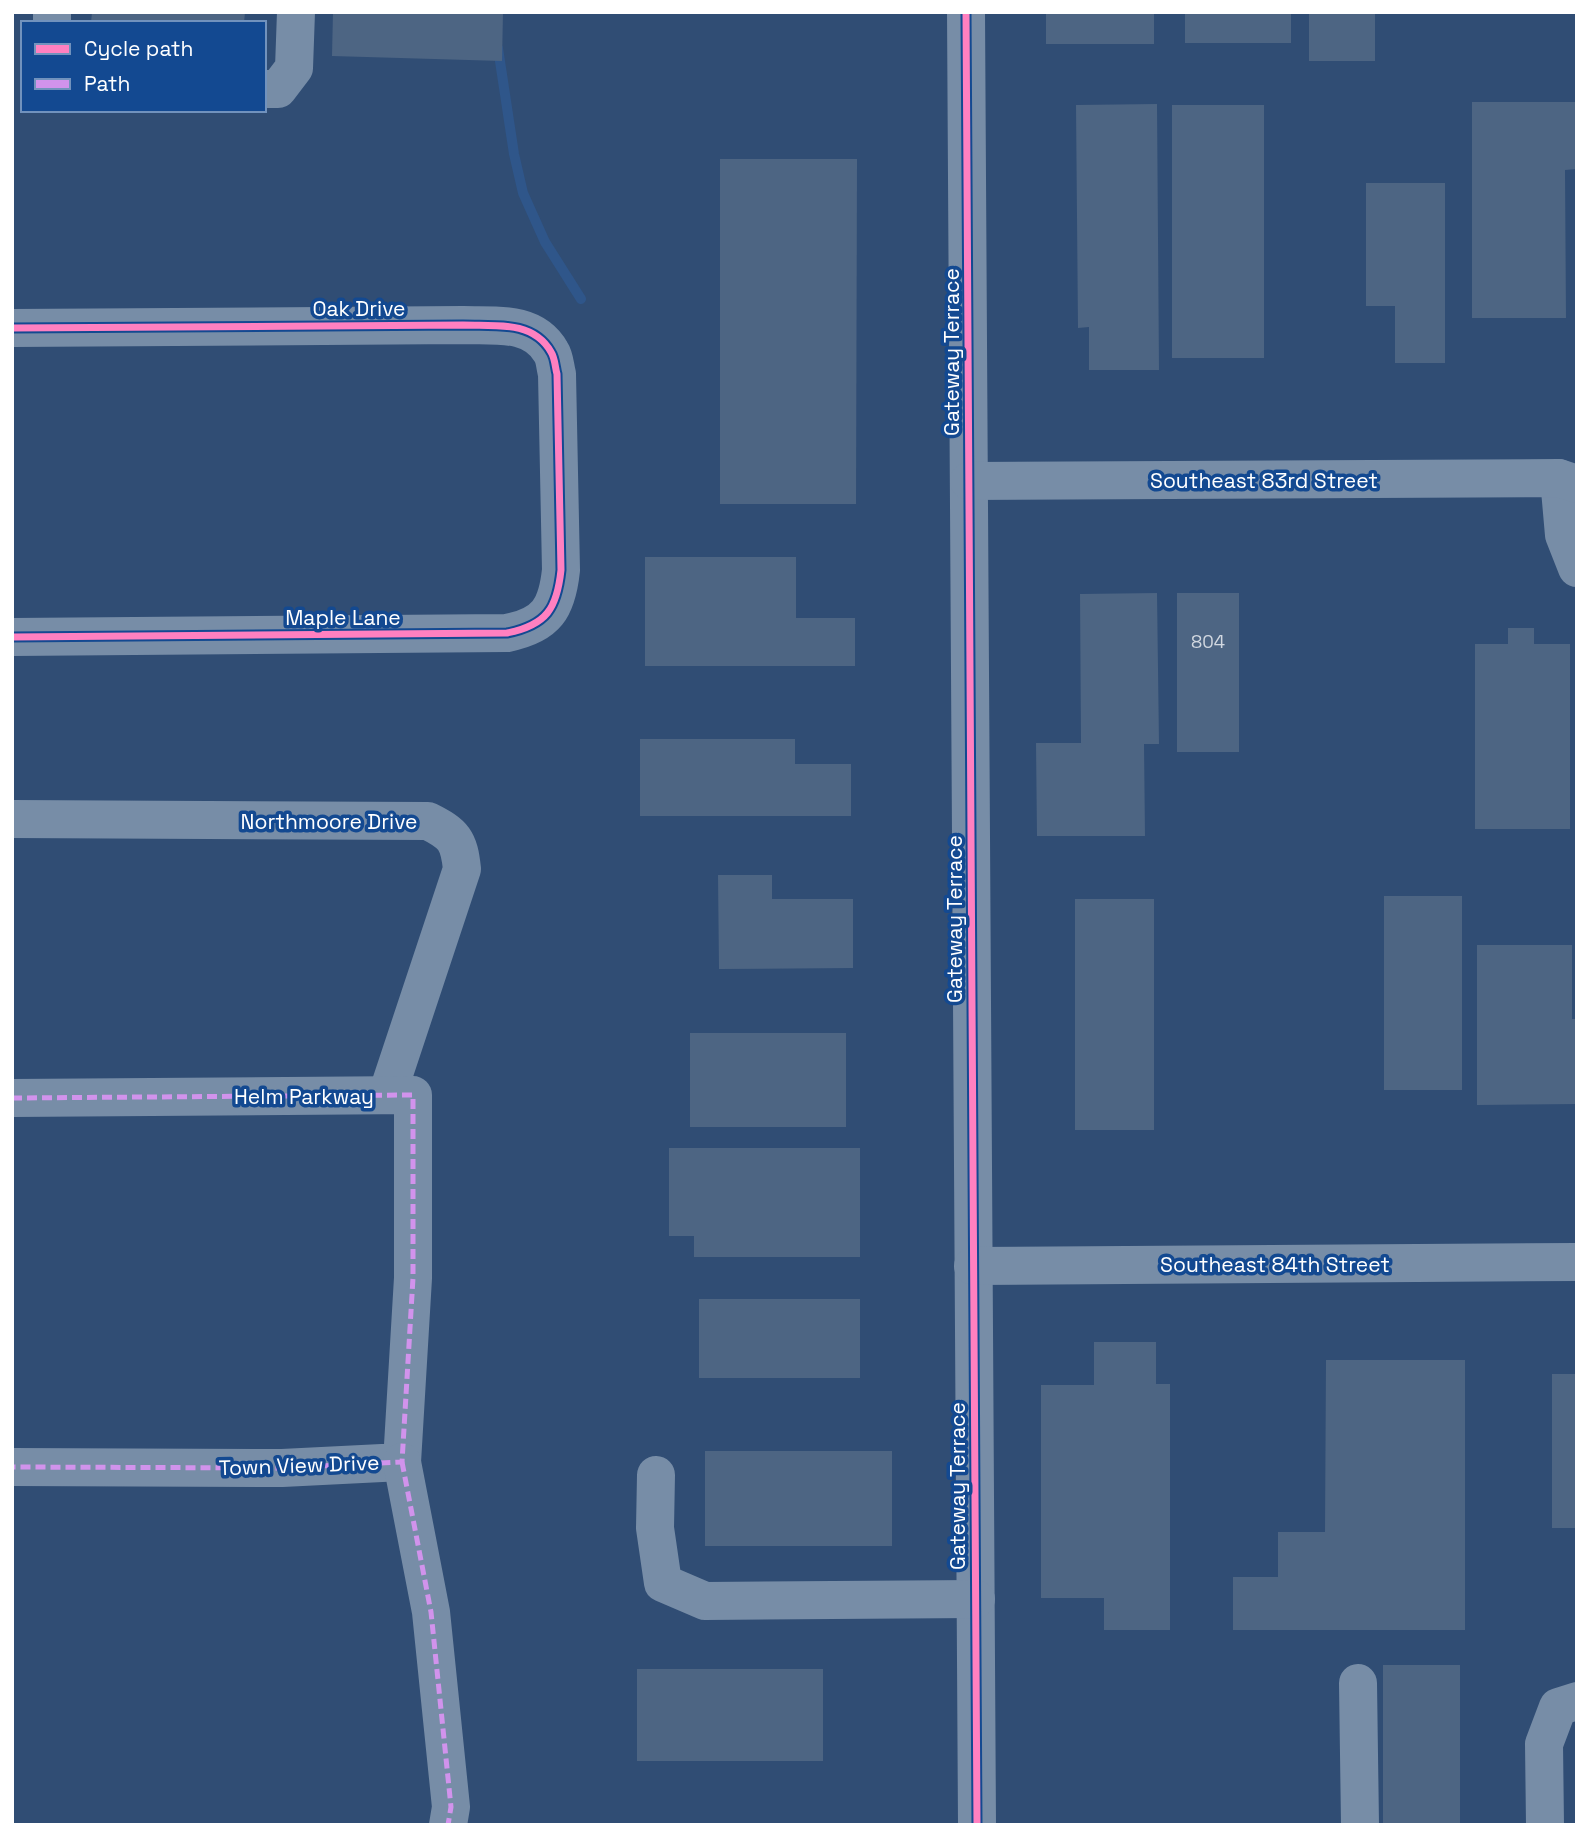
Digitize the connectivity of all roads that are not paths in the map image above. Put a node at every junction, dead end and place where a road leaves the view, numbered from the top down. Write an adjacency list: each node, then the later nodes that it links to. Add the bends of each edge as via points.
1 (296, 12): 3 (street, via 294,68 278,89)
2 (967, 12): 5 (street, Gateway Terrace)
3 (266, 89)
4 (12, 328): 7 (street, Oak Drive, via 463,325 525,329 541,338 552,353 557,374)
5 (969, 481): 6 (street, Southeast 83rd Street); 14 (street, Gateway Terrace)
6 (1568, 481): 8 (street, via 1564,535)
7 (559, 496): 9 (street, Maple Lane, via 559,590 551,611 523,630)
8 (1577, 568)
9 (12, 637)
10 (12, 819): 11 (street, Northmoore Drive, via 428,821 447,831 460,849 462,869)
11 (387, 1095): 12 (street, Helm Parkway); 15 (street, Helm Parkway, via 413,1095)
12 (12, 1098)
13 (1577, 1262): 14 (street, Southeast 84th Street)
14 (973, 1266): 19 (street, Gateway Terrace)
15 (413, 1278): 16 (street, Town View Drive)
16 (402, 1462): 17 (street, Town View Drive, via 282,1468); 22 (street, via 431,1612 451,1807)
17 (12, 1467)
18 (656, 1475): 19 (street, via 655,1528 663,1583 705,1601)
19 (976, 1599): 23 (street, Gateway Terrace)
20 (1359, 1683): 24 (street)
21 (1577, 1701): 25 (street, via 1558,1707 1544,1744)
22 (448, 1825)
23 (977, 1825)
24 (1360, 1825)
25 (1545, 1825)

